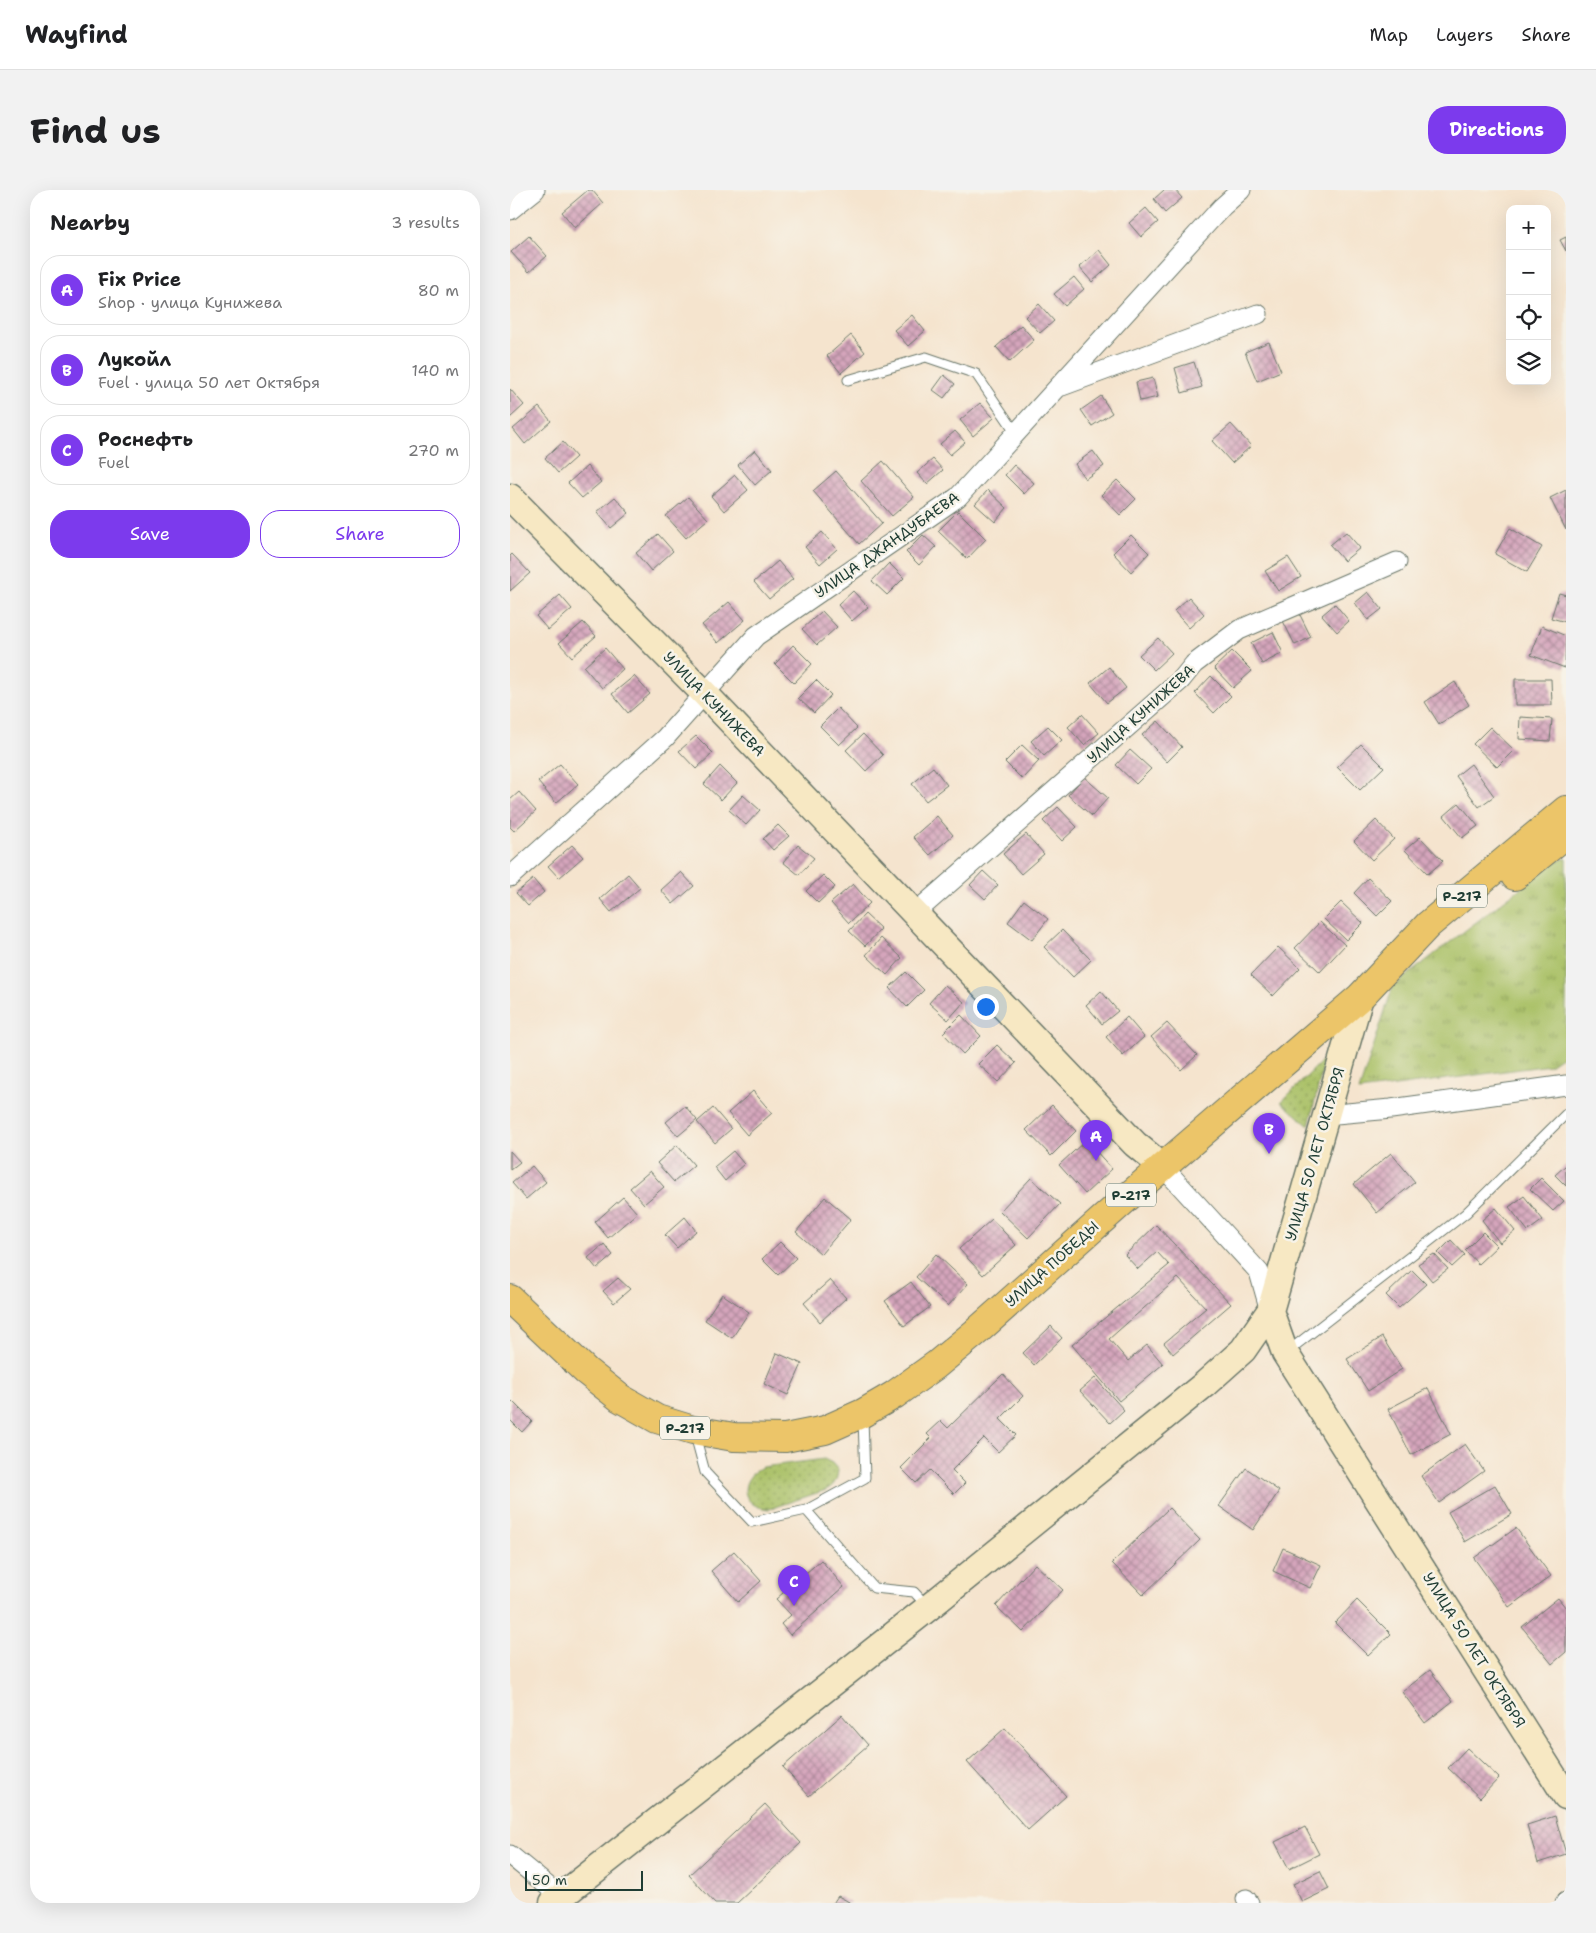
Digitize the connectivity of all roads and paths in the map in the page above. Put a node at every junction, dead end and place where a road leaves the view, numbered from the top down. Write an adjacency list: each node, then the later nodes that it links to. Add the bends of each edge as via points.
1 (535, 190): 3 (street)
2 (1241, 190): 6 (street, УЛИЦА ДЖАНДУБАЕВА)
3 (510, 210)
4 (1258, 314): 6 (street)
5 (848, 380): 7 (lane, via 926,357 976,374)
6 (1058, 387): 7 (street, УЛИЦА ДЖАНДУБАЕВА)
7 (1016, 433): 10 (street, УЛИЦА ДЖАНДУБАЕВА, via 958,497 756,636)
8 (510, 497): 10 (street, УЛИЦА КУНИЖЕВА)
9 (1397, 562): 14 (street, УЛИЦА КУНИЖЕВА, via 1239,630 1194,664 1182,680)
10 (705, 694): 13 (street, УЛИЦА ДЖАНДУБАЕВА, via 665,738); 14 (street, УЛИЦА КУНИЖЕВА)
11 (1566, 810): 15 (highway, УЛИЦА ПОБЕДЫ / Р-217, via 1428,925)
12 (1566, 834): 15 (highway, УЛИЦА ПОБЕДЫ / Р-217, via 1441,937)
13 (510, 877)
14 (916, 914): 19 (street, УЛИЦА КУНИЖЕВА, via 1131,1140)
15 (1363, 994): 18 (street, УЛИЦА 50 ЛЕТ ОКТЯБРЯ); 19 (highway, УЛИЦА ПОБЕДЫ / Р-217)
16 (1566, 1085): 18 (street)
17 (1566, 1114): 22 (lane, via 1466,1213)
18 (1325, 1115): 21 (street, УЛИЦА 50 ЛЕТ ОКТЯБРЯ)
19 (1163, 1167): 21 (street, via 1259,1272); 23 (highway, УЛИЦА ПОБЕДЫ / Р-217, via 936,1365)
20 (510, 1299): 24 (highway, Р-217, via 620,1398 656,1419)
21 (1270, 1311): 22 (street, УЛИЦА 50 ЛЕТ ОКТЯБРЯ); 26 (street, УЛИЦА 50 ЛЕТ ОКТЯБРЯ, via 1243,1350 1205,1384)
22 (1285, 1353): 27 (street, УЛИЦА 50 ЛЕТ ОКТЯБРЯ)
23 (863, 1413): 24 (highway, Р-217, via 825,1430 784,1438 734,1437); 25 (lane, via 865,1478)
24 (693, 1430): 25 (lane, via 705,1472 752,1522)
25 (806, 1510): 26 (lane, via 874,1588 914,1592)
26 (928, 1608): 29 (street, УЛИЦА 50 ЛЕТ ОКТЯБРЯ)
27 (1566, 1796)
28 (510, 1855): 29 (street)
29 (557, 1900)

